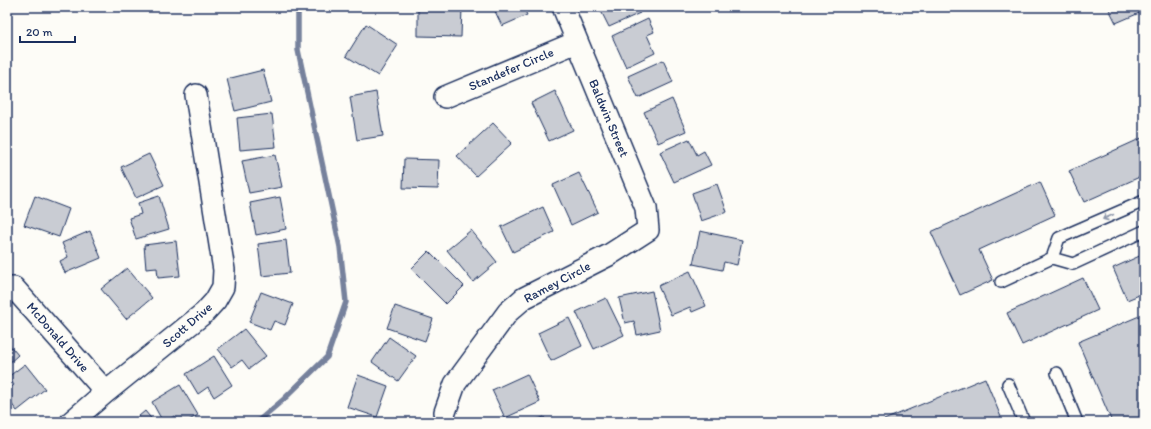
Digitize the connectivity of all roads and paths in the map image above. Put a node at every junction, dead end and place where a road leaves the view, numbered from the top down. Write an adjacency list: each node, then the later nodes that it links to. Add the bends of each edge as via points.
1 (563, 7): 2 (street, Baldwin Street)
2 (577, 42): 4 (street, Standefer Circle); 6 (street, Baldwin Street, via 646,208)
3 (196, 95): 13 (street, Scott Drive, via 224,270 223,287 204,313)
4 (445, 97)
5 (1144, 201): 8 (lane, one-way to 8, via 1059,238)
6 (648, 230): 14 (street, Ramey Circle, via 609,255 524,298 508,312 455,384)
7 (1144, 231): 8 (lane, via 1073,264)
8 (1052, 258): 9 (lane)
9 (1001, 282)
10 (7, 288): 13 (street, McDonald Drive, via 14,288)
11 (1057, 373): 17 (lane)
12 (1008, 384): 16 (lane)
13 (106, 392): 15 (street, Scott Drive)
14 (445, 412)
15 (72, 422)
16 (1024, 422)
17 (1077, 422)

